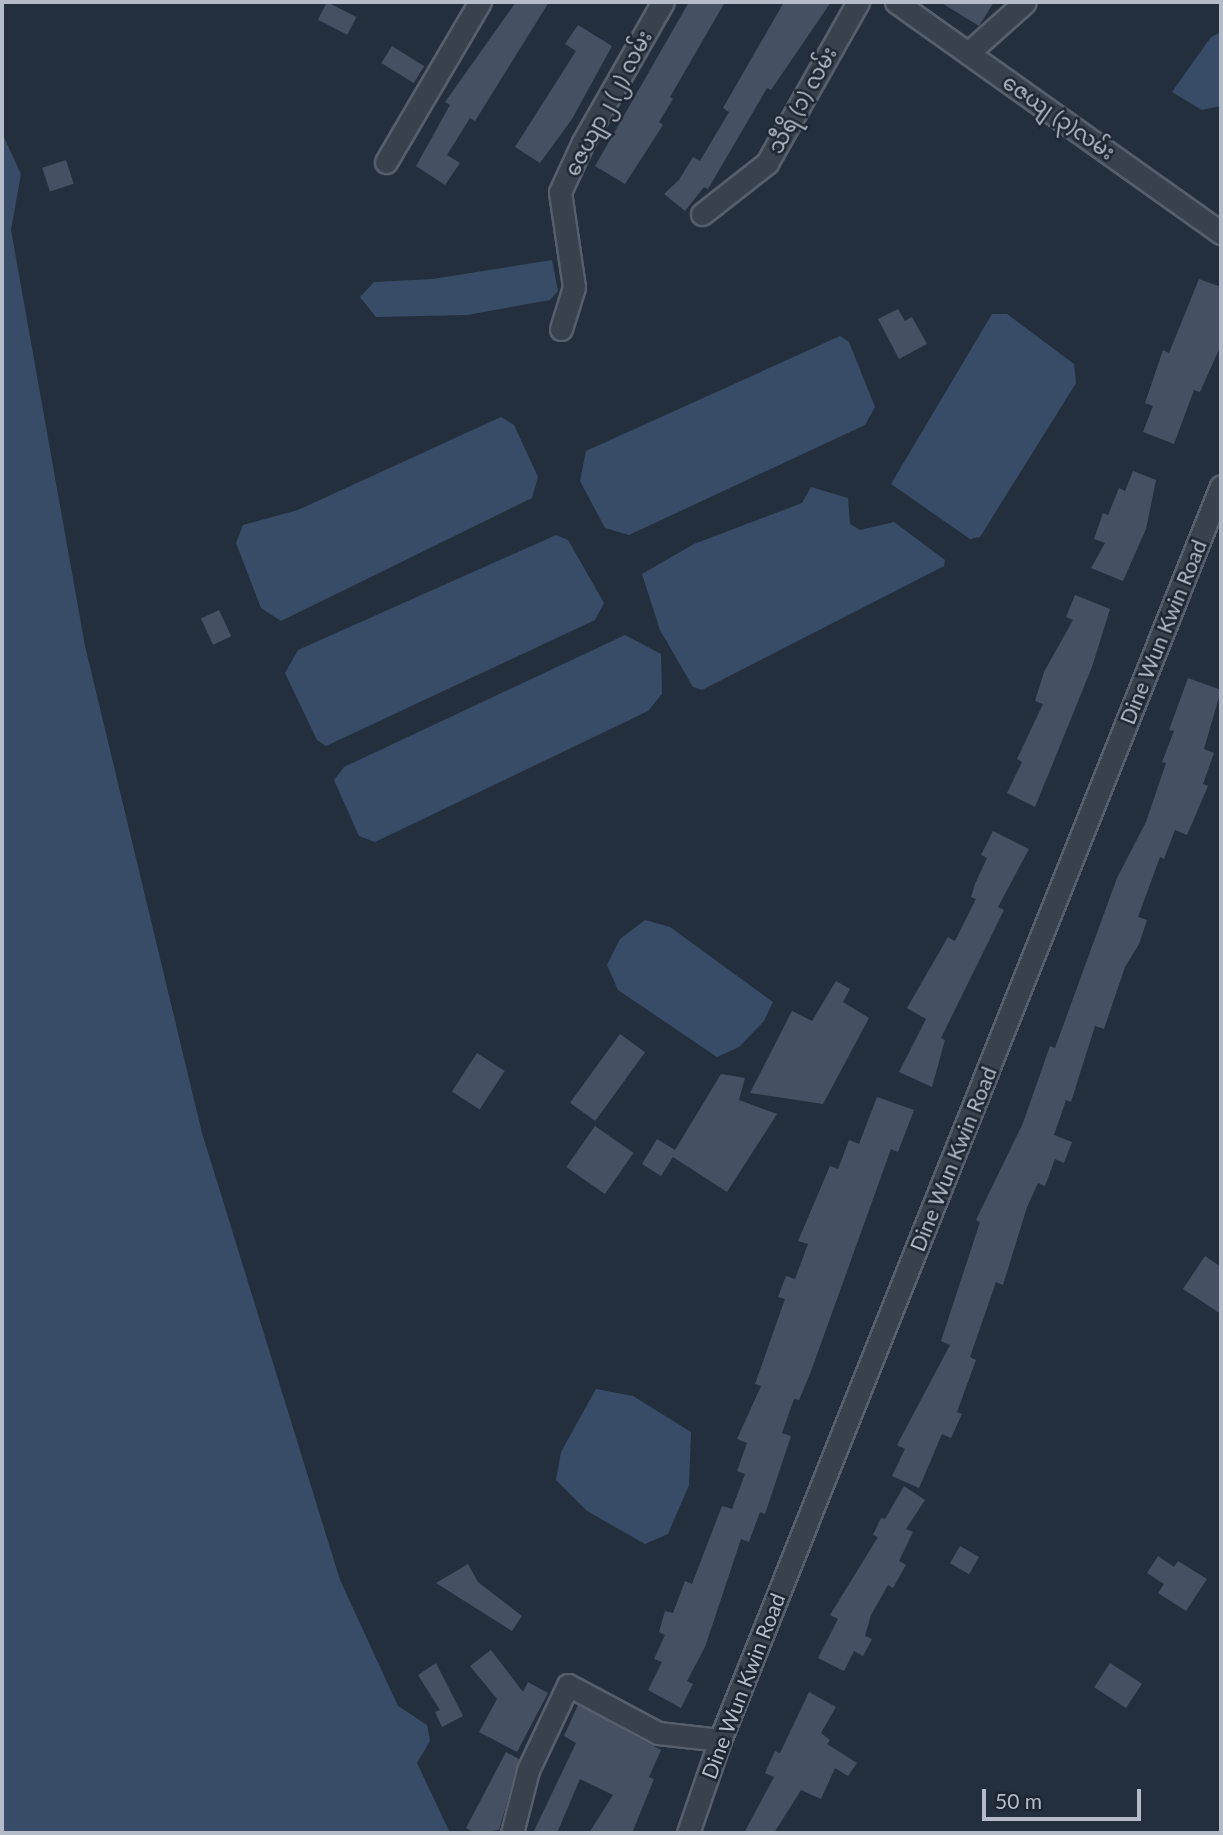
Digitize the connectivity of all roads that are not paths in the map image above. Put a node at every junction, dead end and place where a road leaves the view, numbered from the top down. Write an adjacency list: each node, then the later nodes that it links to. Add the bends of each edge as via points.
1 (480, 2): 7 (street)
2 (663, 2): 10 (street, ဇေယျာ၂ (၂) လမ်း, via 583,142 560,192 574,287)
3 (858, 2): 8 (street, သီရိ (၁) လမ်း, via 767,163)
4 (896, 2): 6 (street, ဇေယျ (၃)လမ်း)
5 (1025, 2): 6 (street)
6 (968, 53): 9 (street, ဇေယျ (၃)လမ်း)
7 (386, 162)
8 (702, 214)
9 (1221, 233)
10 (561, 329)
11 (1221, 486): 12 (street, Dine Wun Kwin Road)
12 (720, 1740): 13 (street, via 658,1733 568,1685 528,1770); 14 (street, Dine Wun Kwin Road)
13 (512, 1833)
14 (688, 1833)

